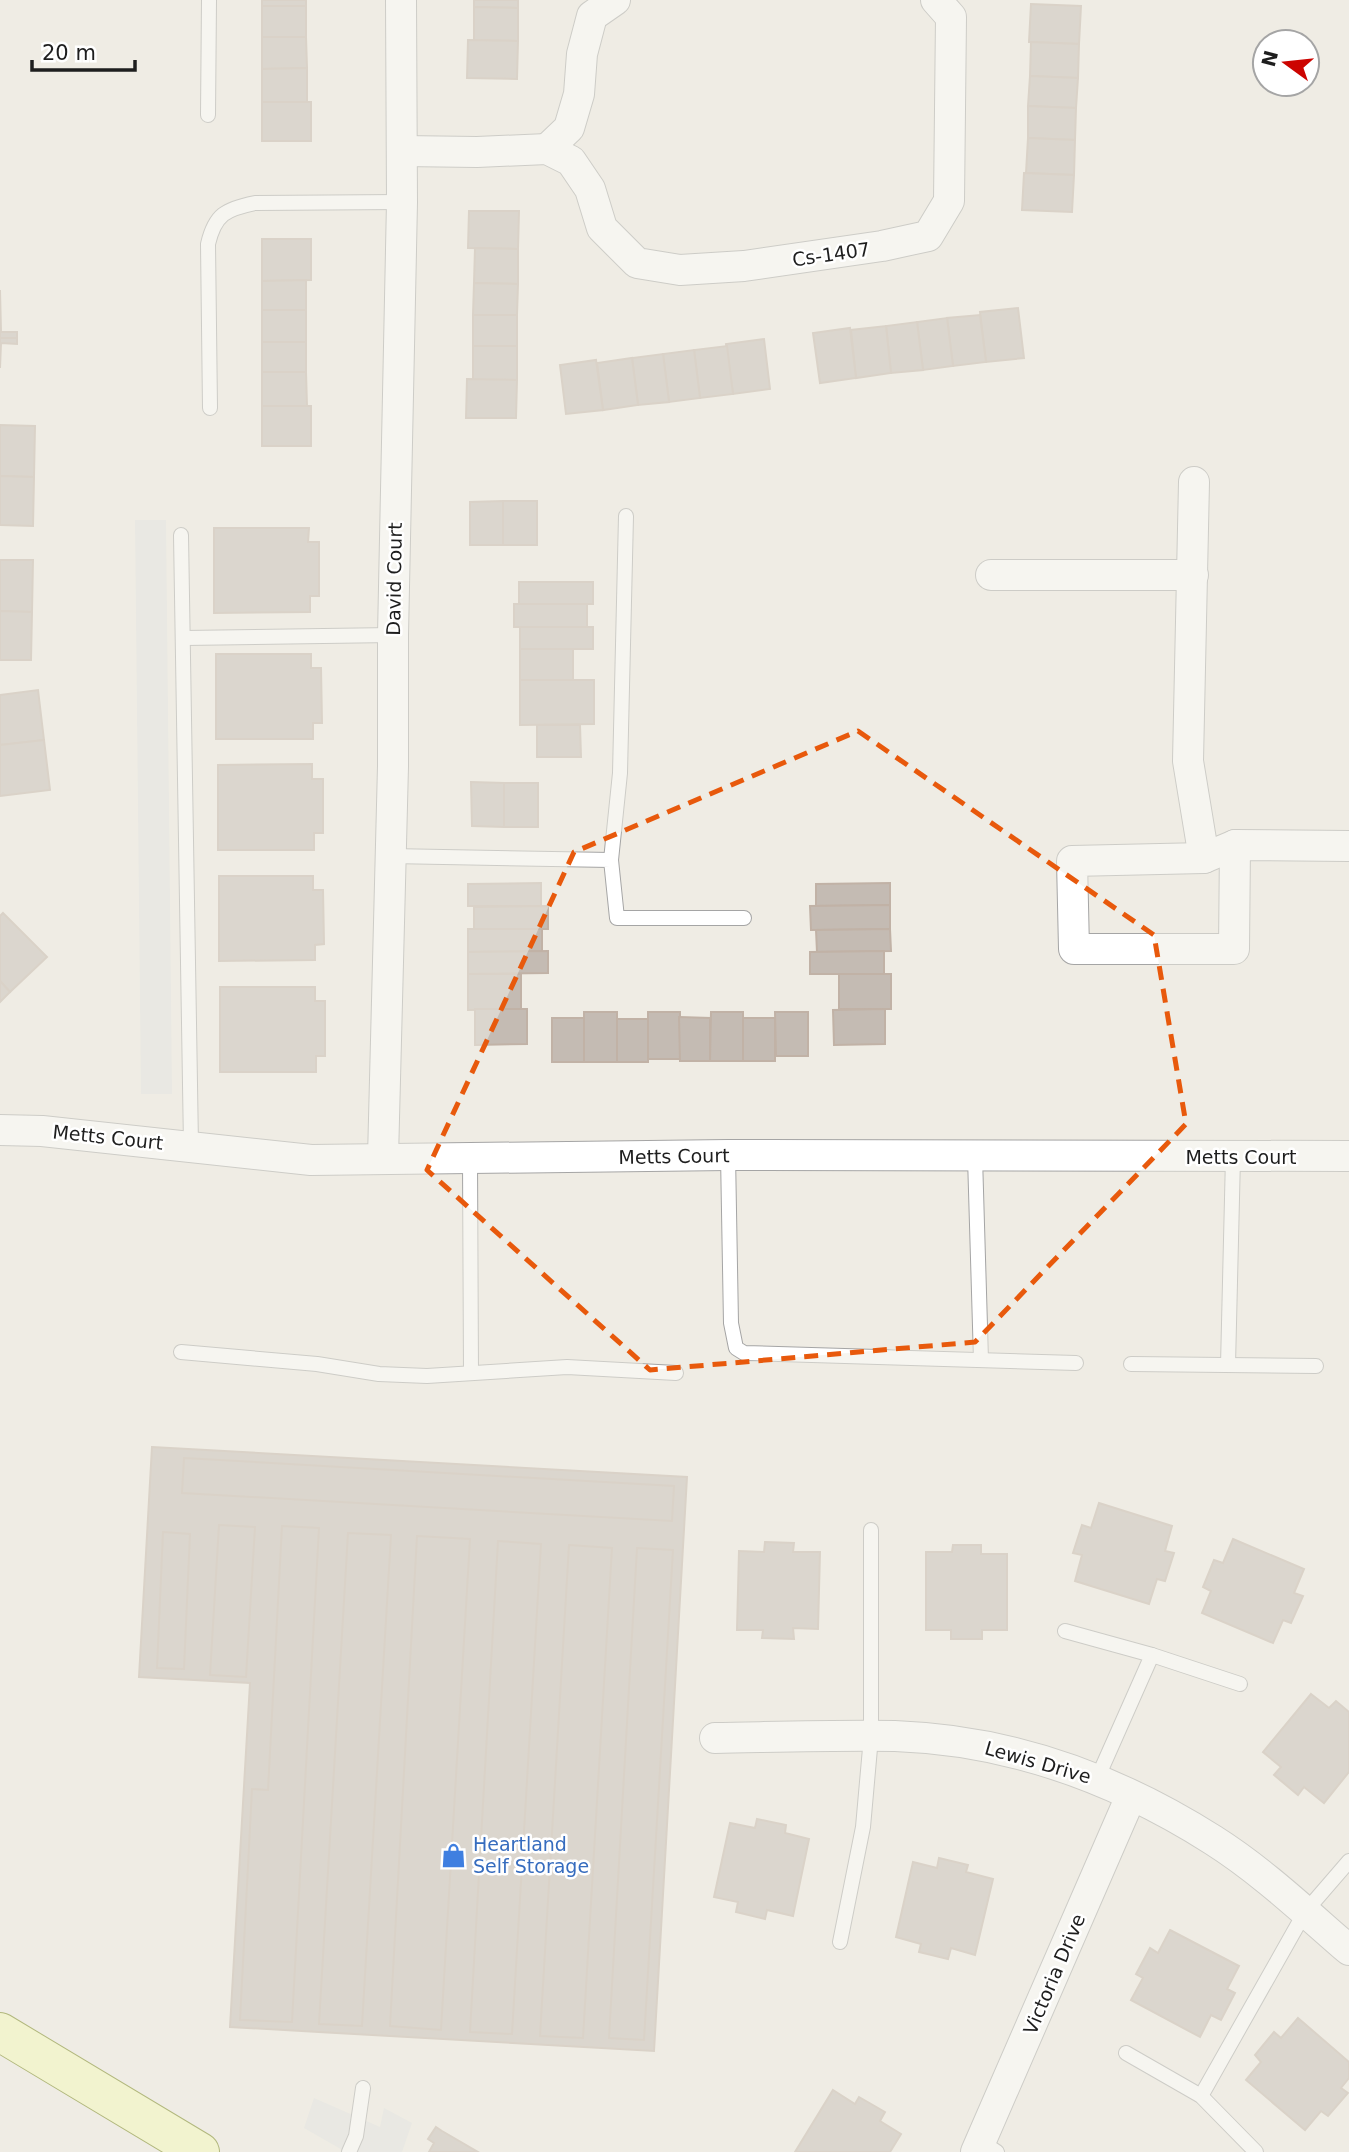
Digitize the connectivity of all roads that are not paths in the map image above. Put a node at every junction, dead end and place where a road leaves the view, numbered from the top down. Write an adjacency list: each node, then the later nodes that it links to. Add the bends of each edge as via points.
1 (209, 0): 5 (lane)
2 (401, 0): 7 (street, David Court)
3 (615, 0): 6 (street, via 592,16 569,128)
4 (936, 0): 6 (street, Cs-1407, via 951,17 950,201 928,236 744,266 680,270 637,263 601,228 590,189 571,161)
5 (208, 115)
6 (547, 149): 7 (street)
7 (402, 151): 8 (street, David Court)
8 (402, 202): 9 (lane, via 255,203 221,215 208,244); 15 (street, David Court)
9 (210, 408)
10 (1194, 482): 14 (street)
11 (626, 516): 21 (lane, via 620,772)
12 (181, 535): 16 (lane)
13 (991, 575): 14 (street)
14 (1193, 575): 20 (street, via 1188,761)
15 (393, 635): 16 (lane); 19 (street, David Court)
16 (184, 638): 24 (lane)
17 (1235, 845): 18 (street); 20 (street); 20 (street, via 1234,949 1074,948 1072,862)
18 (1349, 846)
19 (390, 856): 21 (lane); 29 (street, David Court)
20 (1204, 858)
21 (611, 860): 22 (lane, via 617,918)
22 (744, 918)
23 (0, 1130): 24 (street, Metts Court)
24 (191, 1146): 29 (street, Metts Court, via 311,1160)
25 (728, 1156): 27 (street, Metts Court); 30 (street, Metts Court); 32 (lane, via 731,1323 736,1348 744,1353)
26 (1349, 1156): 28 (street, Metts Court)
27 (975, 1157): 28 (street, Metts Court); 32 (lane)
28 (1233, 1157): 35 (lane)
29 (383, 1158): 30 (street, Metts Court)
30 (470, 1159): 37 (lane)
31 (181, 1352): 37 (lane, via 379,1374)
32 (981, 1360): 33 (lane)
33 (1076, 1363)
34 (1131, 1364): 35 (lane)
35 (1228, 1365): 36 (lane)
36 (1316, 1366)
37 (471, 1373): 38 (lane, via 567,1367)
38 (676, 1373)
39 (871, 1530): 43 (lane)
40 (1065, 1631): 41 (lane)
41 (1152, 1655): 42 (lane); 45 (lane)
42 (1240, 1684)
43 (871, 1737): 44 (street, Lewis Drive); 45 (street, Lewis Drive, via 1016,1752); 49 (lane, via 863,1827)
44 (715, 1738)
45 (1097, 1779): 46 (street, Lewis Drive)
46 (1131, 1796): 48 (street, Lewis Drive, via 1214,1841); 55 (street, Victoria Drive)
47 (1349, 1861): 48 (lane)
48 (1305, 1912): 50 (street, Lewis Drive); 54 (lane)
49 (840, 1942)
50 (1349, 1950)
51 (0, 2032): 56 (main road)
52 (1126, 2053): 54 (lane)
53 (363, 2088): 57 (lane, via 356,2137)
54 (1201, 2095): 58 (lane)
55 (985, 2149)
56 (200, 2152)
57 (349, 2152)
58 (1256, 2152)

